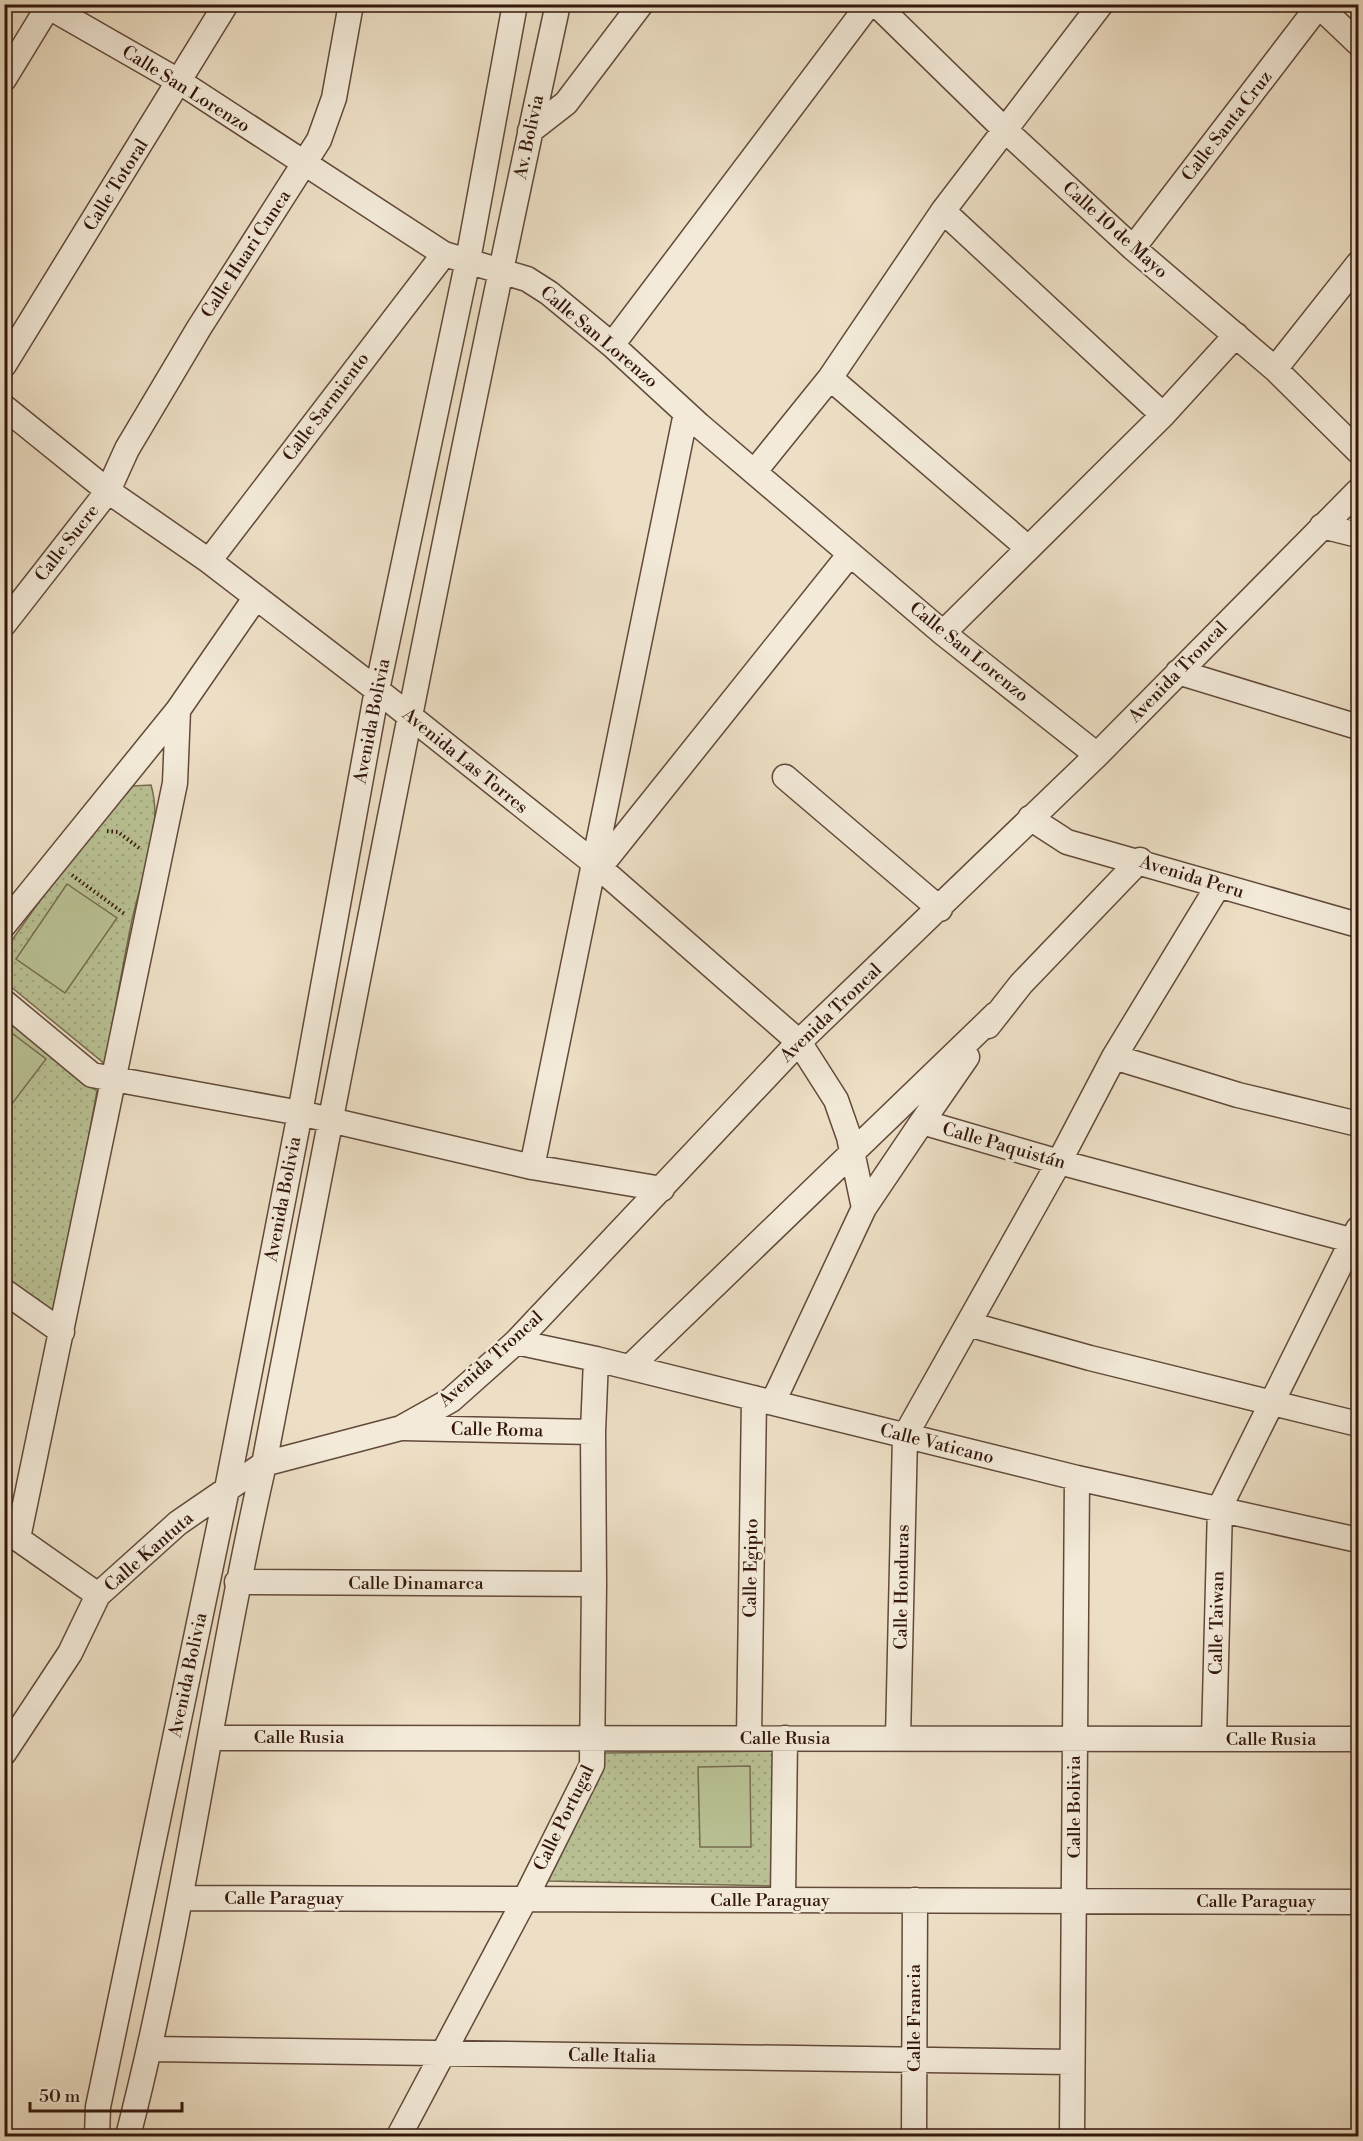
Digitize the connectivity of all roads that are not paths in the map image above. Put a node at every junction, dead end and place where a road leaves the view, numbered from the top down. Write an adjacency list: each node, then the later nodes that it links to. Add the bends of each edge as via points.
1 (226, 4): 13 (street, Calle Totoral)
2 (351, 4): 16 (street, Calle Huari Cunca, via 334,98 319,140)
3 (515, 4): 20 (street, Av. Bolivia)
4 (558, 4): 14 (street, Av. Bolivia)
5 (640, 4): 14 (street, via 566,103)
6 (869, 4): 24 (street)
7 (876, 4): 15 (street, Calle 10 de Mayo)
8 (1101, 4): 15 (street)
9 (1319, 5): 11 (street); 18 (street, Calle Santa Cruz)
10 (46, 6): 12 (street); 13 (street, Calle San Lorenzo)
11 (1359, 43)
12 (4, 79)
13 (180, 82): 16 (street, Calle San Lorenzo); 25 (street, Calle Totoral)
14 (530, 130): 22 (street, Av. Bolivia)
15 (1005, 130): 17 (street); 18 (street, Calle 10 de Mayo)
16 (304, 164): 19 (street, Calle San Lorenzo); 33 (street, Calle Huari Cunca, via 193,338 127,449)
17 (944, 211): 27 (street); 30 (street)
18 (1133, 248): 23 (street, Calle 10 de Mayo)
19 (444, 254): 20 (street, Calle San Lorenzo); 39 (street, Calle Sarmiento)
20 (468, 260): 22 (street, Calle San Lorenzo); 44 (street, Avenida Bolivia)
21 (1359, 264): 26 (street)
22 (500, 269): 24 (street, Calle San Lorenzo, via 549,293); 46 (street, Avenida Bolivia)
23 (1236, 335): 26 (street, Calle 10 de Mayo); 30 (street)
24 (612, 345): 29 (street, Calle San Lorenzo)
25 (4, 364)
26 (1275, 369): 31 (street, Calle 10 de Mayo)
27 (830, 378): 32 (street); 37 (street)
28 (4, 407): 33 (street, Avenida Las Torres)
29 (686, 413): 32 (street, Calle San Lorenzo); 52 (street)
30 (1163, 415): 37 (street)
31 (1359, 451)
32 (755, 471): 38 (street, Calle San Lorenzo)
33 (108, 491): 39 (street, Avenida Las Torres); 41 (street, Calle Sucre)
34 (1359, 491): 35 (street, Avenida Troncal)
35 (1322, 525): 36 (street); 43 (street, Avenida Troncal)
36 (1359, 535)
37 (1028, 548): 42 (street)
38 (850, 554): 42 (street, Calle San Lorenzo); 52 (street)
39 (209, 561): 40 (street, Avenida Las Torres)
40 (256, 597): 44 (street, Avenida Las Torres); 45 (street)
41 (4, 624)
42 (943, 633): 48 (street, Calle San Lorenzo)
43 (1178, 672): 47 (street); 48 (street, Avenida Troncal)
44 (377, 690): 46 (street, Avenida Las Torres); 62 (street, Avenida Bolivia)
45 (178, 710): 55 (street); 61 (street, via 176,783)
46 (410, 717): 52 (street, Avenida Las Torres); 63 (street, Avenida Bolivia)
47 (1359, 727)
48 (1097, 755): 50 (street, Avenida Troncal)
49 (784, 777): 54 (street)
50 (1030, 818): 51 (street, Avenida Peru, via 1067,842); 54 (street, Avenida Troncal)
51 (1140, 860): 53 (street, Avenida Peru); 58 (street)
52 (596, 865): 59 (street, Avenida Las Torres); 68 (street)
53 (1218, 886): 56 (street, Avenida Peru); 60 (street)
54 (940, 909): 59 (street, Avenida Troncal)
55 (4, 925)
56 (1359, 925)
57 (4, 1002): 61 (street, via 92,1074)
58 (996, 1014): 64 (street); 66 (street)
59 (799, 1042): 66 (street, Avenida Las Torres, via 836,1100); 69 (street, Avenida Troncal)
60 (1114, 1057): 65 (street, via 1238,1095); 67 (street)
61 (114, 1080): 62 (street); 74 (street)
62 (300, 1113): 63 (street); 86 (street, Avenida Bolivia)
63 (330, 1120): 68 (street); 84 (street, Avenida Bolivia)
64 (922, 1122): 67 (street, Calle Paquistán); 70 (street, Calle Paquistán)
65 (1359, 1124)
66 (852, 1153): 70 (street, Avenida Las Torres); 77 (street)
67 (1059, 1162): 71 (street, Calle Paquistán); 73 (street)
68 (532, 1167): 69 (street)
69 (662, 1189): 75 (street, Avenida Troncal)
70 (864, 1208): 78 (street, Calle Paquistán)
71 (1356, 1237): 79 (street)
72 (4, 1292): 74 (street)
73 (968, 1324): 79 (street); 83 (street)
74 (62, 1332): 88 (street)
75 (516, 1342): 76 (street, Calle Vaticano); 81 (street, Avenida Troncal, via 451,1400)
76 (596, 1359): 77 (street, Calle Vaticano); 82 (street, Calle Portugal)
77 (630, 1368): 78 (street, Calle Vaticano)
78 (763, 1400): 83 (street, Calle Vaticano); 95 (street, Calle Egipto)
79 (1272, 1403): 80 (street); 87 (street)
80 (1359, 1424)
81 (402, 1428): 82 (street, Calle Roma); 84 (street, Avenida Troncal)
82 (592, 1432): 91 (street, Calle Portugal)
83 (905, 1436): 85 (street, Calle Vaticano); 97 (street, Calle Honduras)
84 (264, 1464): 86 (street, Calle Kantuta); 90 (street, Avenida Bolivia)
85 (1077, 1478): 87 (street, Calle Vaticano); 98 (street, Calle Bolivia)
86 (227, 1489): 92 (street, Calle Kantuta, via 178,1522); 112 (street, Avenida Bolivia, via 98,2108)
87 (1220, 1508): 89 (street, Calle Vaticano); 99 (street, Calle Taiwan)
88 (11, 1534): 92 (street, Calle Kantuta)
89 (1359, 1540)
90 (237, 1582): 91 (street, Calle Dinamarca); 94 (street, Avenida Bolivia)
91 (594, 1584): 93 (street, Calle Portugal)
92 (98, 1595): 101 (street, via 70,1653)
93 (594, 1737): 94 (street, Calle Rusia); 95 (street, Calle Rusia); 103 (street, Calle Portugal, via 592,1766)
94 (211, 1738): 102 (street, Avenida Bolivia)
95 (749, 1738): 96 (street, Calle Rusia)
96 (784, 1738): 97 (street, Calle Rusia); 104 (street)
97 (898, 1738): 98 (street, Calle Rusia)
98 (1075, 1739): 99 (street, Calle Rusia); 106 (street, Calle Bolivia)
99 (1214, 1739): 100 (street, Calle Rusia)
100 (1359, 1739)
101 (4, 1753)
102 (181, 1898): 103 (street, Calle Paraguay); 108 (street, Avenida Bolivia)
103 (525, 1899): 104 (street, Calle Paraguay); 109 (street, Calle Portugal)
104 (783, 1900): 105 (street, Calle Paraguay)
105 (915, 1900): 106 (street, Calle Paraguay); 110 (street, Calle Francia)
106 (1073, 1901): 107 (street, Calle Paraguay); 111 (street, Calle Bolivia)
107 (1359, 1902)
108 (151, 2049): 109 (street, Calle Italia); 113 (street, Avenida Bolivia)
109 (442, 2053): 110 (street, Calle Italia); 114 (street, Calle Portugal)
110 (913, 2060): 111 (street, Calle Italia); 115 (street, Calle Francia)
111 (1072, 2062): 116 (street, Calle Bolivia)
112 (98, 2136)
113 (128, 2136)
114 (399, 2136)
115 (914, 2136)
116 (1072, 2136)

